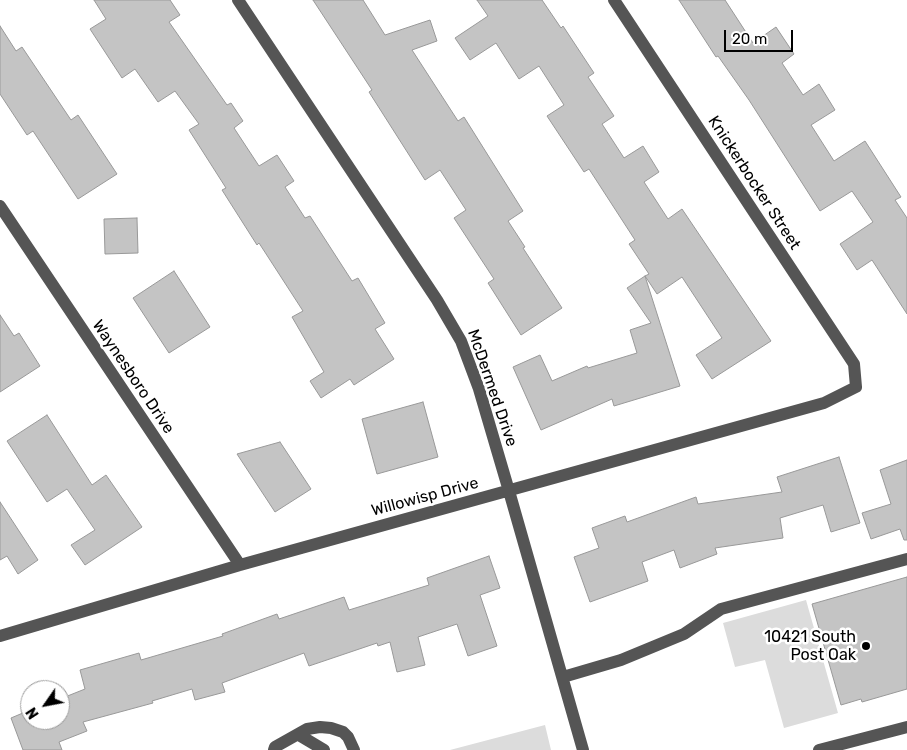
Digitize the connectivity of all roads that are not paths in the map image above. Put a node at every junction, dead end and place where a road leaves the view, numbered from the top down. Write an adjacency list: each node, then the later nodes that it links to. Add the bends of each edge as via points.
1 (238, 0): 5 (street, McDermed Drive, via 438,300 461,341 479,389)
2 (614, 0): 4 (street, Knickerbocker Street, via 854,364)
3 (0, 206): 7 (street, Waynesboro Drive)
4 (856, 387): 5 (street, Willowisp Drive, via 824,403)
5 (509, 491): 7 (street, Willowisp Drive); 9 (street, McDermed Drive)
6 (907, 558): 9 (street, via 721,609 684,634 621,660)
7 (240, 565): 8 (street, Willowisp Drive)
8 (0, 636)
9 (563, 677): 15 (street, McDermed Drive)
10 (907, 727): 16 (street)
11 (299, 735): 12 (street); 13 (street); 14 (street, via 307,729 332,728 348,737)
12 (274, 750)
13 (324, 750)
14 (354, 750)
15 (583, 750)
16 (819, 750)

